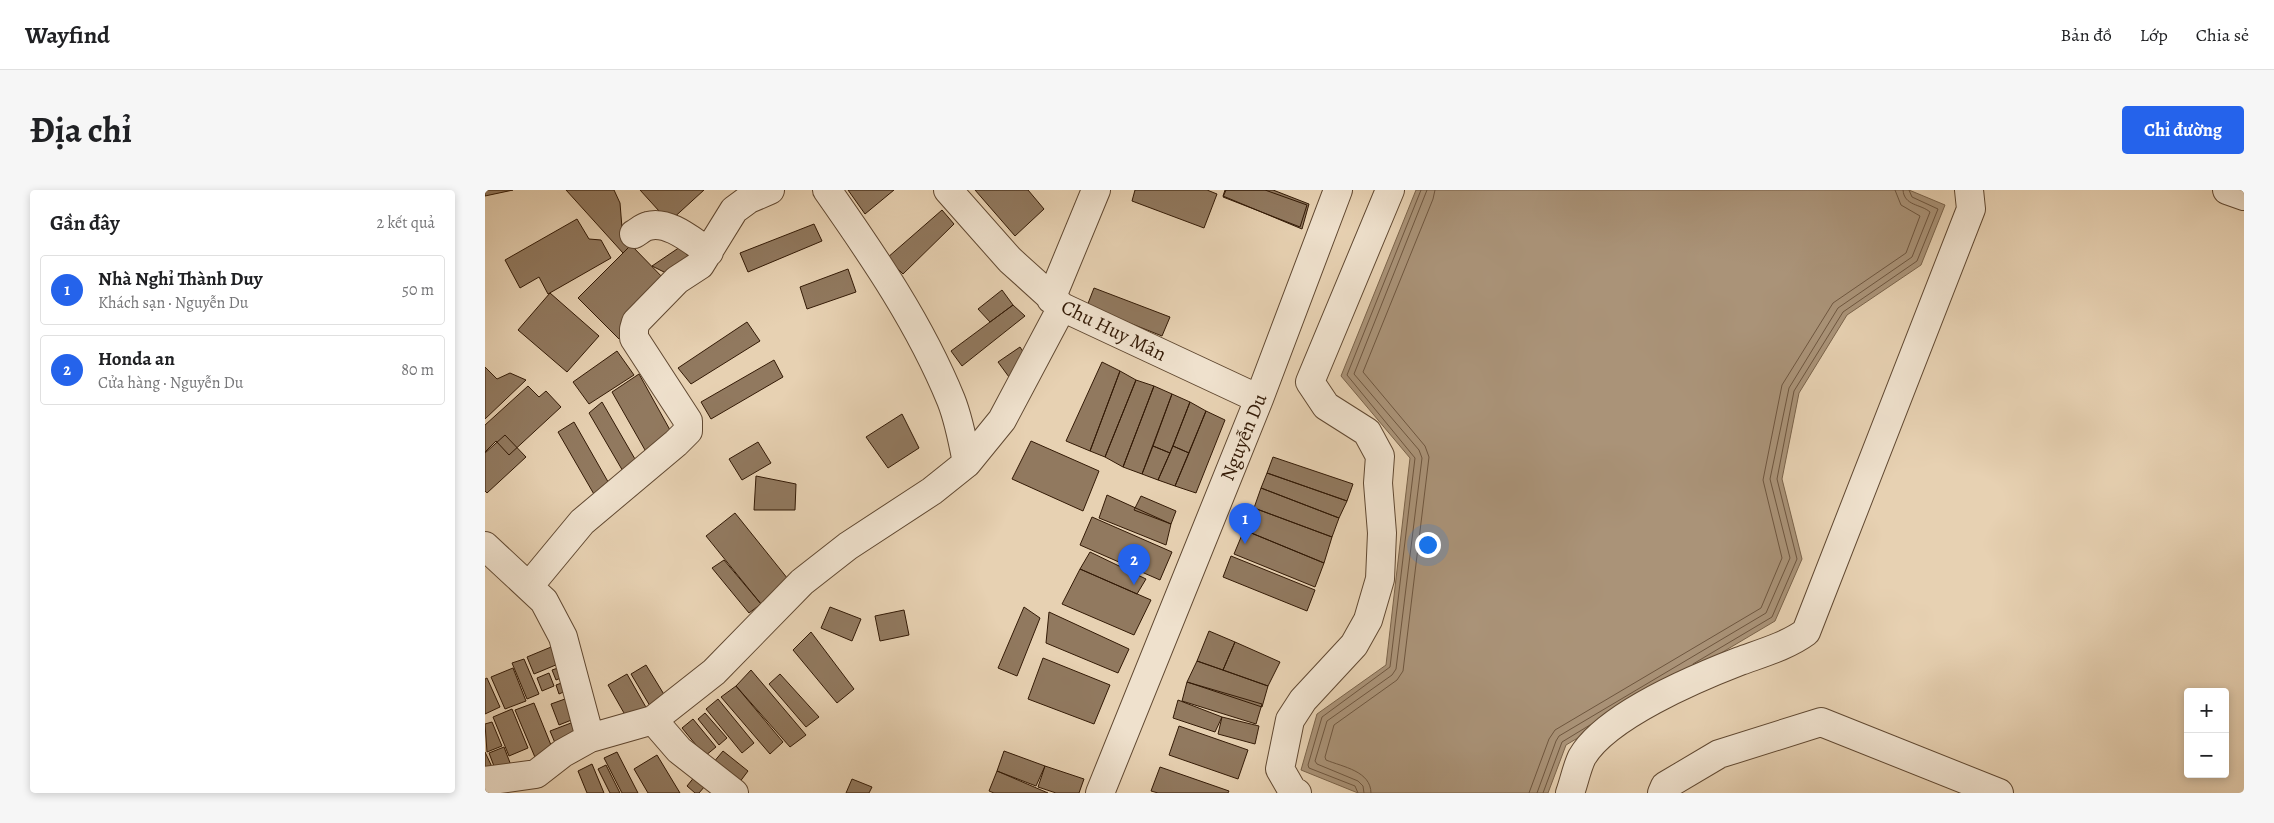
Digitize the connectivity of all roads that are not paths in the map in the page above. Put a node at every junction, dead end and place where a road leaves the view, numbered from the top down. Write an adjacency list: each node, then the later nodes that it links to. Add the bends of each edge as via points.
1 (770, 190): 11 (street, via 734,210)
2 (827, 190): 14 (street, via 890,280 913,321 952,401)
3 (948, 190): 12 (street, Chu Huy Mân, via 1010,260)
4 (1095, 190): 12 (street)
5 (1338, 190): 13 (street, Nguyễn Du)
6 (1390, 190): 24 (street, via 1310,382 1325,406 1367,432 1379,456 1382,533 1380,579 1369,620 1354,645 1303,700 1290,720 1280,769)
7 (1969, 190): 25 (street, via 1971,209 1805,632 1795,640 1643,705 1610,726 1583,757)
8 (2227, 190): 9 (street)
9 (2244, 196)
10 (634, 234): 11 (street, via 648,226 660,226 672,229)
11 (709, 252): 16 (street, via 700,265 677,280 634,329 634,338 688,421 688,431 582,522)
12 (1056, 303): 13 (street, Chu Huy Mân); 14 (street, via 1002,420)
13 (1259, 399): 23 (street, Nguyễn Du)
14 (967, 463): 17 (street, via 933,491 848,546 803,582 714,672)
15 (485, 546): 16 (street)
16 (529, 586): 18 (street, via 544,601 563,637)
17 (653, 720): 18 (street); 22 (street, via 679,750)
18 (589, 738): 20 (street, via 563,753)
19 (485, 781): 20 (street)
20 (538, 784)
21 (1993, 792): 26 (street, via 1821,722 1719,754 1665,786)
22 (734, 793)
23 (1100, 793)
24 (1297, 793)
25 (1570, 793)
26 (1662, 793)

